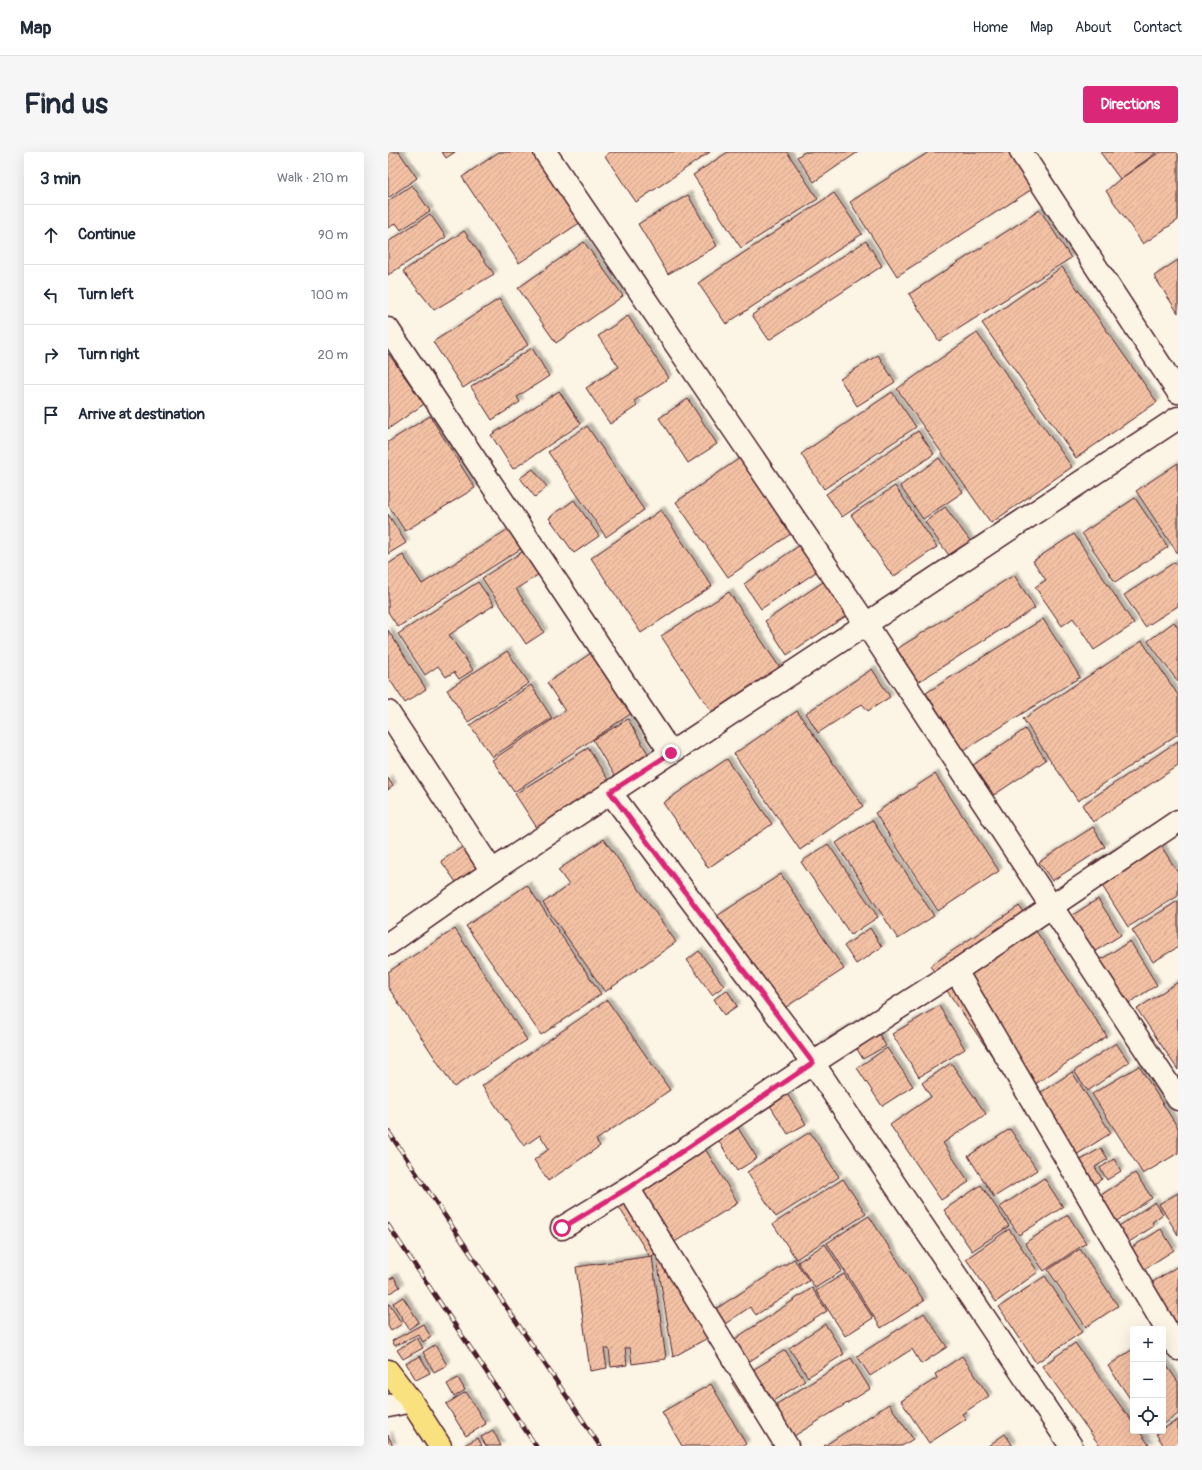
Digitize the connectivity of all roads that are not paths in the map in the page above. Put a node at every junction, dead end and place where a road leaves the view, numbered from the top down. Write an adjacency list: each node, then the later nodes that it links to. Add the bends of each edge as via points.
1 (545, 152): 6 (street)
2 (1021, 152): 4 (street)
3 (388, 329): 8 (street)
4 (1178, 392)
5 (1178, 418): 6 (street)
6 (866, 624): 8 (street); 12 (street)
7 (388, 712): 11 (street)
8 (671, 753): 9 (street)
9 (610, 792): 11 (street); 15 (street)
10 (1178, 821): 12 (street)
11 (492, 871): 13 (street)
12 (1051, 906): 14 (street); 16 (street)
13 (388, 944)
14 (956, 971): 15 (street); 19 (street)
15 (813, 1063): 17 (street); 25 (street)
16 (1178, 1100)
17 (628, 1188): 18 (street); 24 (street)
18 (562, 1228)
19 (1178, 1349)
20 (388, 1371): 21 (main road)
21 (411, 1401): 22 (street); 23 (main road)
22 (388, 1406)
23 (440, 1446)
24 (787, 1446)
25 (1071, 1446)

